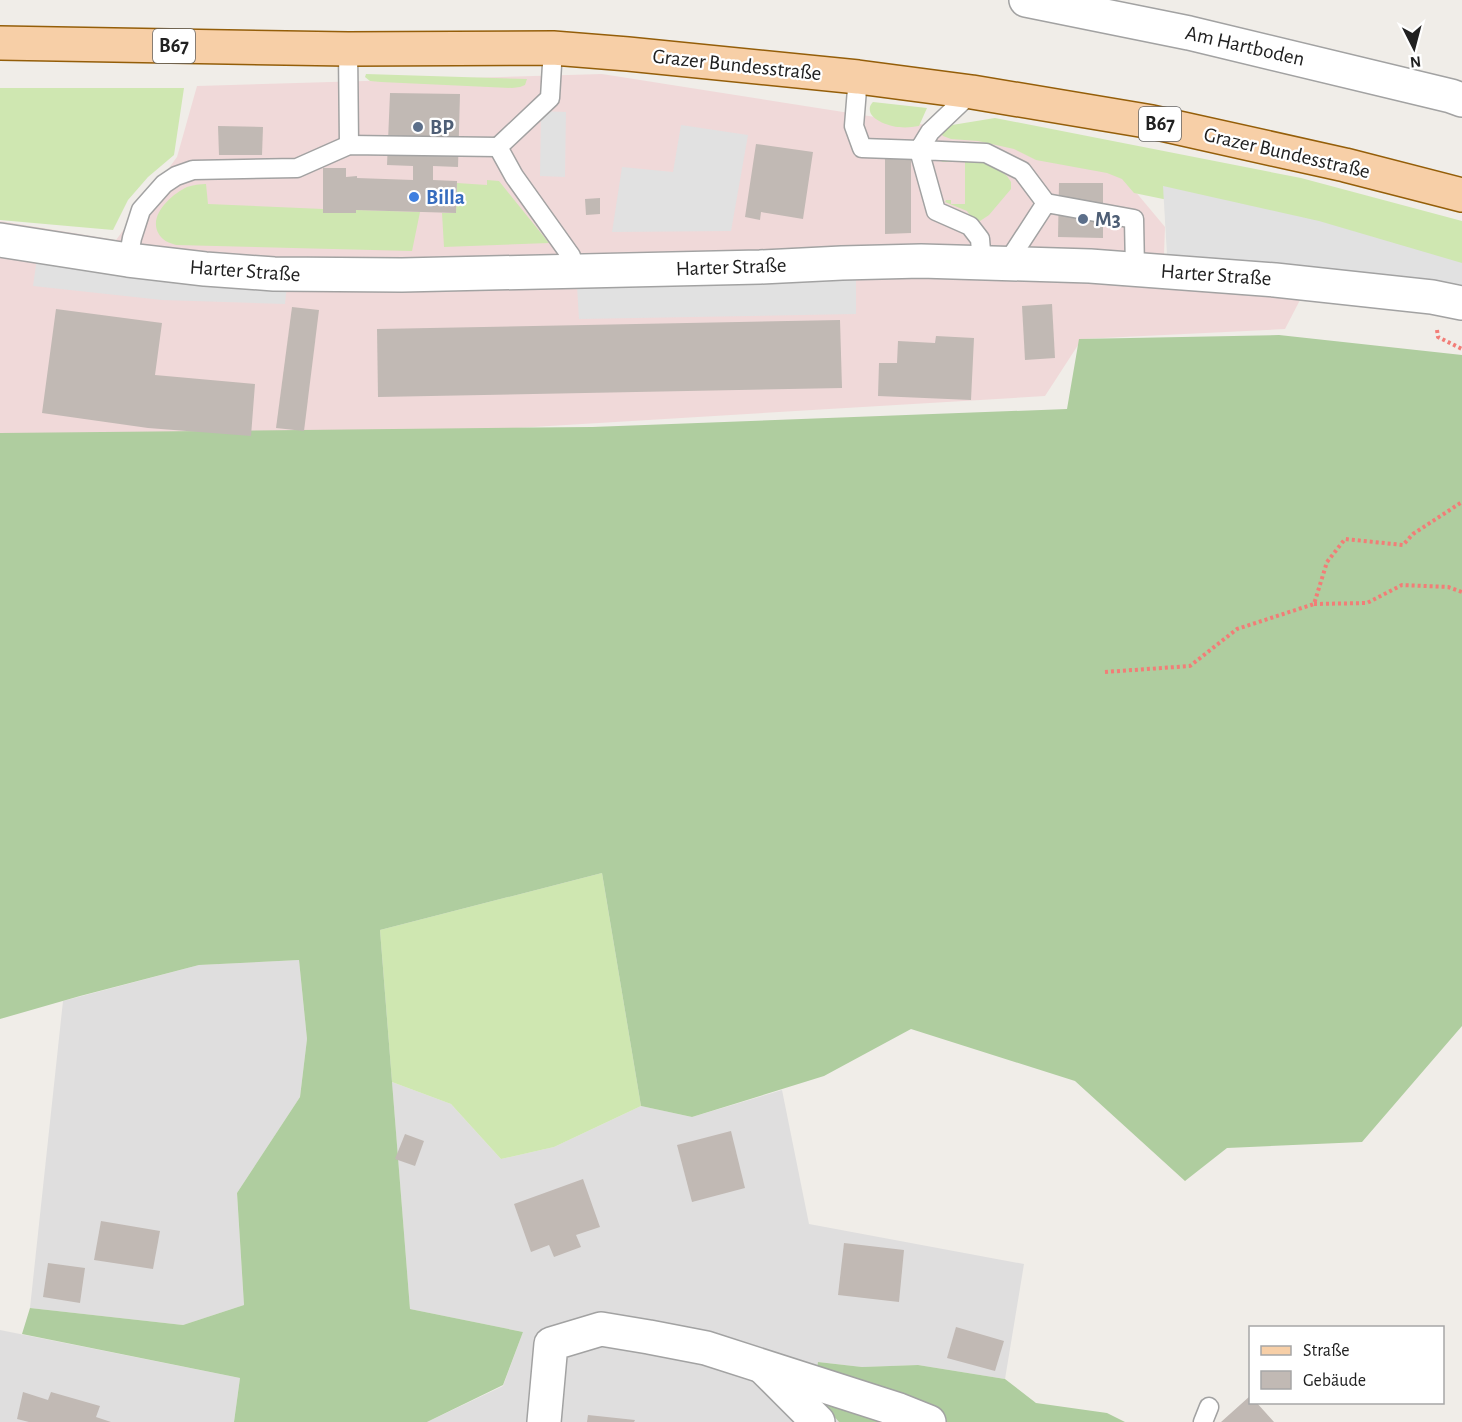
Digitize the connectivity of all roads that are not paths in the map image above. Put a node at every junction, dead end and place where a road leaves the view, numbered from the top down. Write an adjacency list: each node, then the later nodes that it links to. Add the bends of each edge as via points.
1 (1026, 0): 7 (street, Am Hartboden, via 1189,33)
2 (0, 43): 4 (main road, Grazer Bundesstraße / B67)
3 (553, 48): 4 (main road, Grazer Bundesstraße / B67); 5 (main road, Grazer Bundesstraße / B67); 9 (lane, via 550,98)
4 (348, 49): 8 (lane)
5 (858, 77): 6 (main road, Grazer Bundesstraße / B67); 10 (lane, via 854,126 862,148)
6 (972, 92): 10 (lane, via 930,132); 11 (main road, Grazer Bundesstraße / B67, via 1152,122)
7 (1462, 100)
8 (349, 145): 9 (lane); 14 (lane, via 297,168 193,170 176,176 141,210)
9 (498, 147): 17 (lane, via 571,256)
10 (919, 150): 12 (lane, via 986,153 1022,171); 15 (lane, via 936,211 970,226)
11 (1462, 195)
12 (1046, 203): 15 (lane); 16 (lane, via 1134,219)
13 (0, 240): 14 (street, Harter Straße)
14 (128, 260): 17 (street, Harter Straße, via 274,274)
15 (994, 263): 16 (street, Harter Straße); 17 (street, Harter Straße, via 860,262)
16 (1134, 269): 18 (street, Harter Straße, via 1275,280)
17 (574, 271)
18 (1462, 303)
19 (762, 1366): 20 (street, via 706,1348 601,1329 550,1344); 21 (street); 22 (street)
20 (544, 1422)
21 (818, 1422)
22 (928, 1422)

